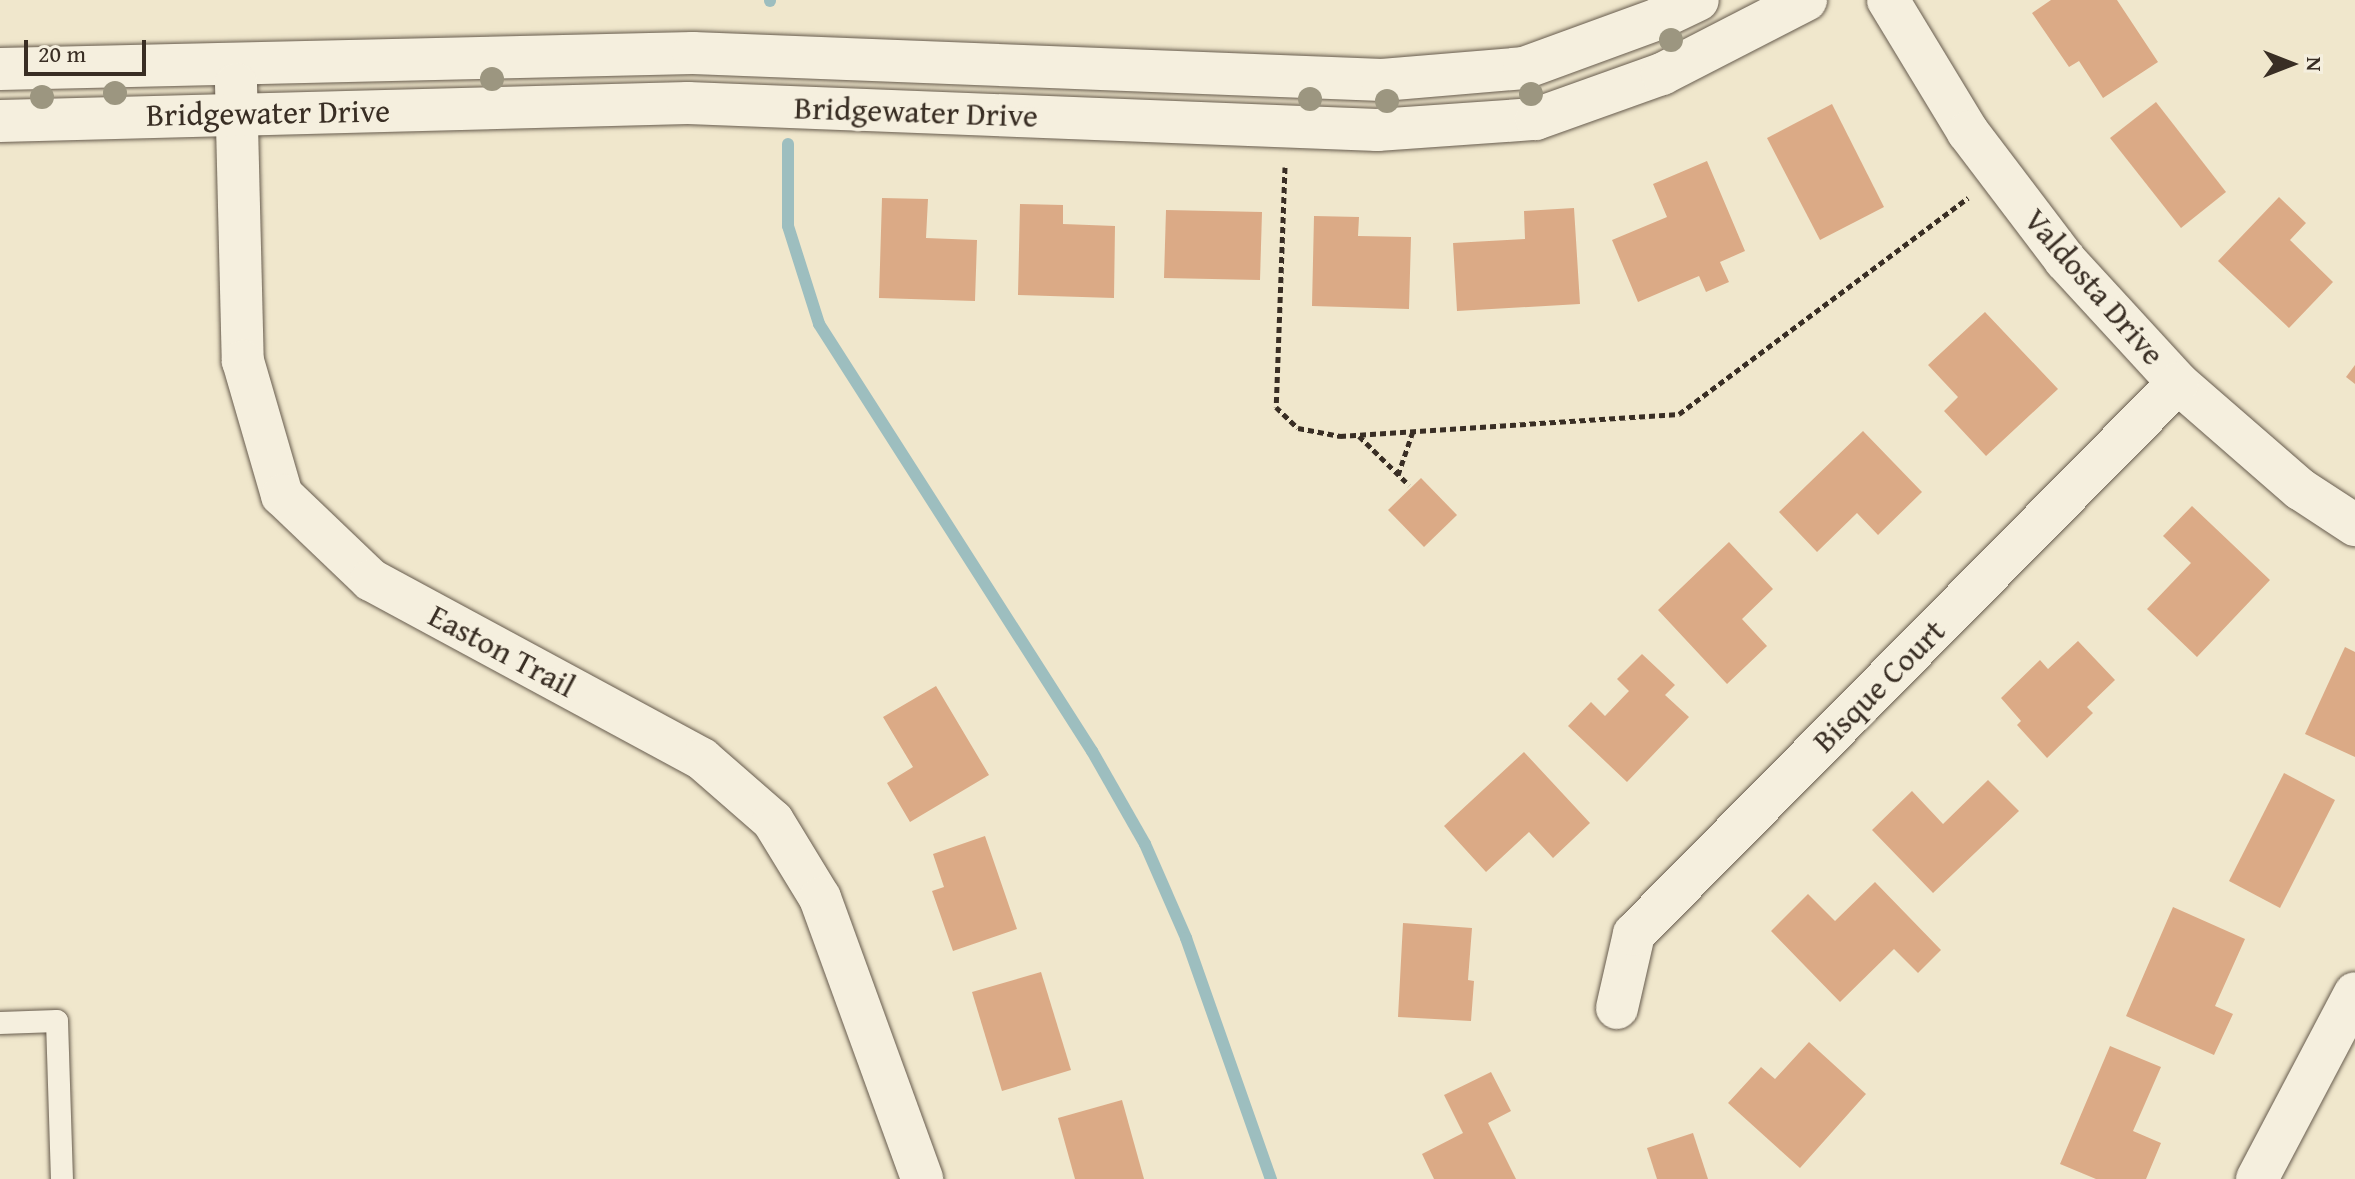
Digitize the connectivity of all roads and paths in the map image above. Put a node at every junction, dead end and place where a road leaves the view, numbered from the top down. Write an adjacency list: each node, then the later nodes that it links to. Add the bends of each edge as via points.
1 (1698, 0): 4 (street, Bridgewater Drive, via 1524,68 1382,80 693,53)
2 (1806, 0): 8 (street, Bridgewater Drive, via 1662,74 1536,119 1377,130)
3 (1888, 0): 10 (street, Valdosta Drive, via 1968,132 2065,260)
4 (236, 63): 5 (street, Bridgewater Drive); 6 (street, Easton Trail)
5 (0, 69)
6 (235, 112): 7 (street, Bridgewater Drive); 8 (street, Bridgewater Drive, via 688,103); 20 (street, Easton Trail, via 243,361 282,495 371,580 702,759 773,821 820,898)
7 (0, 121)
8 (1285, 127): 12 (path, via 1276,407 1298,428)
9 (1972, 195): 11 (path, via 1679,414)
10 (2178, 383): 15 (street, Valdosta Drive, via 2300,489); 17 (street, Bisque Court, via 1634,934)
11 (1413, 431): 12 (path); 13 (path)
12 (1358, 435): 13 (path)
13 (1398, 475): 14 (path)
14 (1409, 485)
15 (2355, 525)
16 (2355, 993): 21 (street)
17 (1617, 1008)
18 (0, 1023): 19 (lane, via 57,1021)
19 (62, 1179)
20 (922, 1179)
21 (2257, 1179)

